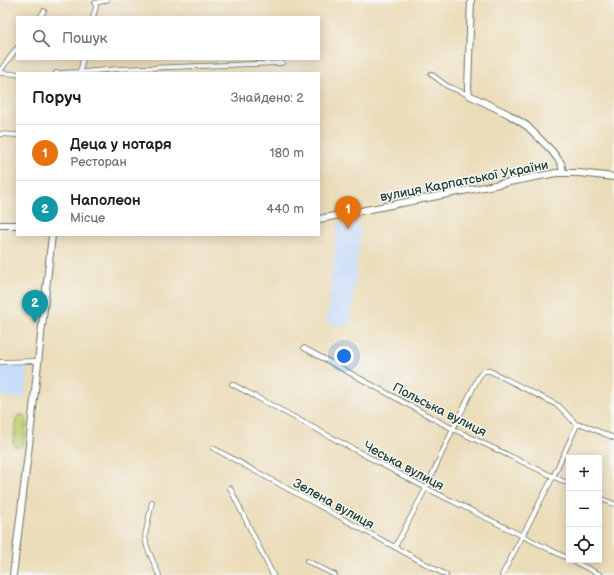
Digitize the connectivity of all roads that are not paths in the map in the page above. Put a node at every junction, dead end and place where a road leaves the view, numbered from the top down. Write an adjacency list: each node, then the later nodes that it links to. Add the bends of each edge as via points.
1 (107, 0): 5 (street, via 95,2)
2 (471, 0): 14 (street)
3 (44, 11): 4 (street)
4 (41, 16)
5 (93, 16)
6 (16, 49): 9 (street)
7 (83, 60): 10 (street)
8 (282, 63): 11 (street)
9 (0, 72): 12 (street)
10 (80, 72)
11 (90, 72)
12 (16, 74)
13 (431, 74): 14 (street, via 447,86)
14 (469, 95): 17 (street, via 527,126 550,150)
15 (0, 134): 16 (street)
16 (16, 135)
17 (563, 172): 18 (street, вулиця Карпатської України); 19 (street, вулиця Карпатської України)
18 (614, 177)
19 (320, 219)
20 (0, 225): 21 (street)
21 (16, 225)
22 (52, 236): 24 (street)
23 (304, 348): 28 (street, Польська вулиця)
24 (38, 361): 25 (street); 43 (street)
25 (0, 362)
26 (232, 384): 34 (street, Чеська вулиця)
27 (577, 425): 28 (street, via 559,406 487,370 478,378); 29 (street, via 584,425); 31 (street)
28 (453, 429): 31 (street, Польська вулиця); 34 (street)
29 (614, 438)
30 (213, 448): 39 (street, Зелена вулиця)
31 (553, 477): 32 (street, Польська вулиця); 38 (street)
32 (566, 483)
33 (230, 488): 45 (street)
34 (426, 488): 38 (street, Чеська вулиця); 39 (street)
35 (602, 499): 37 (street)
36 (152, 502): 44 (street, via 145,536)
37 (614, 504)
38 (522, 536): 40 (street, Чеська вулиця); 48 (street)
39 (395, 547): 47 (street, Зелена вулиця)
40 (566, 558)
41 (307, 561): 46 (street)
42 (576, 563): 49 (street, Чеська вулиця)
43 (13, 575)
44 (159, 575)
45 (273, 575)
46 (335, 575)
47 (446, 575)
48 (502, 575)
49 (601, 575)

